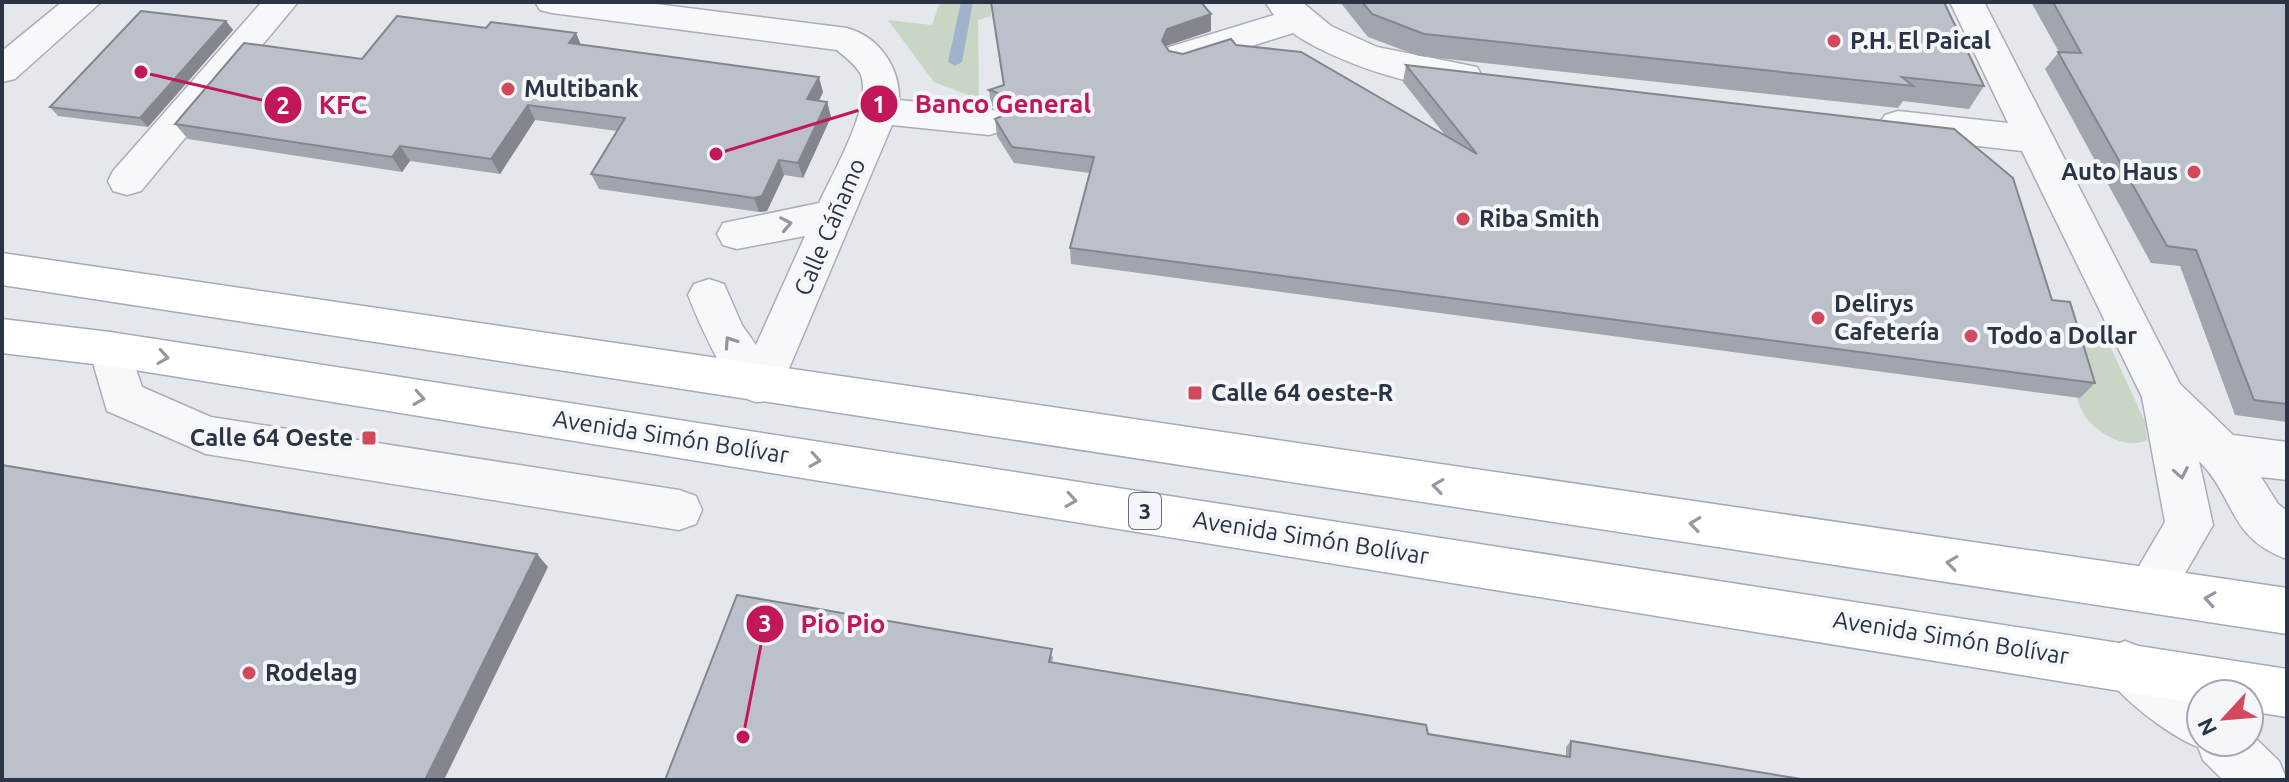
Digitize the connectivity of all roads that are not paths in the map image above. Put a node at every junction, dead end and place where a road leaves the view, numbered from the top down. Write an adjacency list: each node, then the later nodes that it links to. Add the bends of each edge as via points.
1 (84, 2): 7 (street)
2 (281, 2): 13 (street)
3 (552, 2): 9 (street, Calle Cáñamo, via 847,40 875,63 882,85)
4 (1967, 2): 12 (street)
5 (1289, 11): 6 (street); 8 (street, via 1339,45 1416,71)
6 (1182, 56)
7 (2, 70)
8 (1495, 80)
9 (879, 111): 11 (street); 14 (street, Calle Cáñamo)
10 (1861, 120): 12 (street)
11 (989, 122)
12 (2035, 139): 21 (street)
13 (127, 181)
14 (836, 215): 15 (street, one-way to 14); 20 (street, Calle Cáñamo)
15 (737, 234)
16 (2, 269): 20 (main road)
17 (709, 295): 20 (street, one-way to 17, via 723,332)
18 (2, 336): 19 (main road, Avenida Simón Bolívar / 3)
19 (110, 349): 24 (street, via 123,398 206,435); 28 (main road, Avenida Simón Bolívar / 3, one-way to 28)
20 (760, 385): 26 (main road, one-way to 20)
21 (2164, 397): 22 (street); 26 (street, one-way to 26, via 2189,525)
22 (2221, 453): 23 (street); 25 (street, via 2261,519)
23 (2287, 461)
24 (679, 510)
25 (2287, 538)
26 (2149, 590): 27 (main road, one-way to 26)
27 (2287, 611)
28 (2125, 665): 29 (main road, Avenida Simón Bolívar / 3); 30 (street)
29 (2287, 693)
30 (2185, 711)
31 (2238, 758): 32 (street)
32 (2260, 780)

